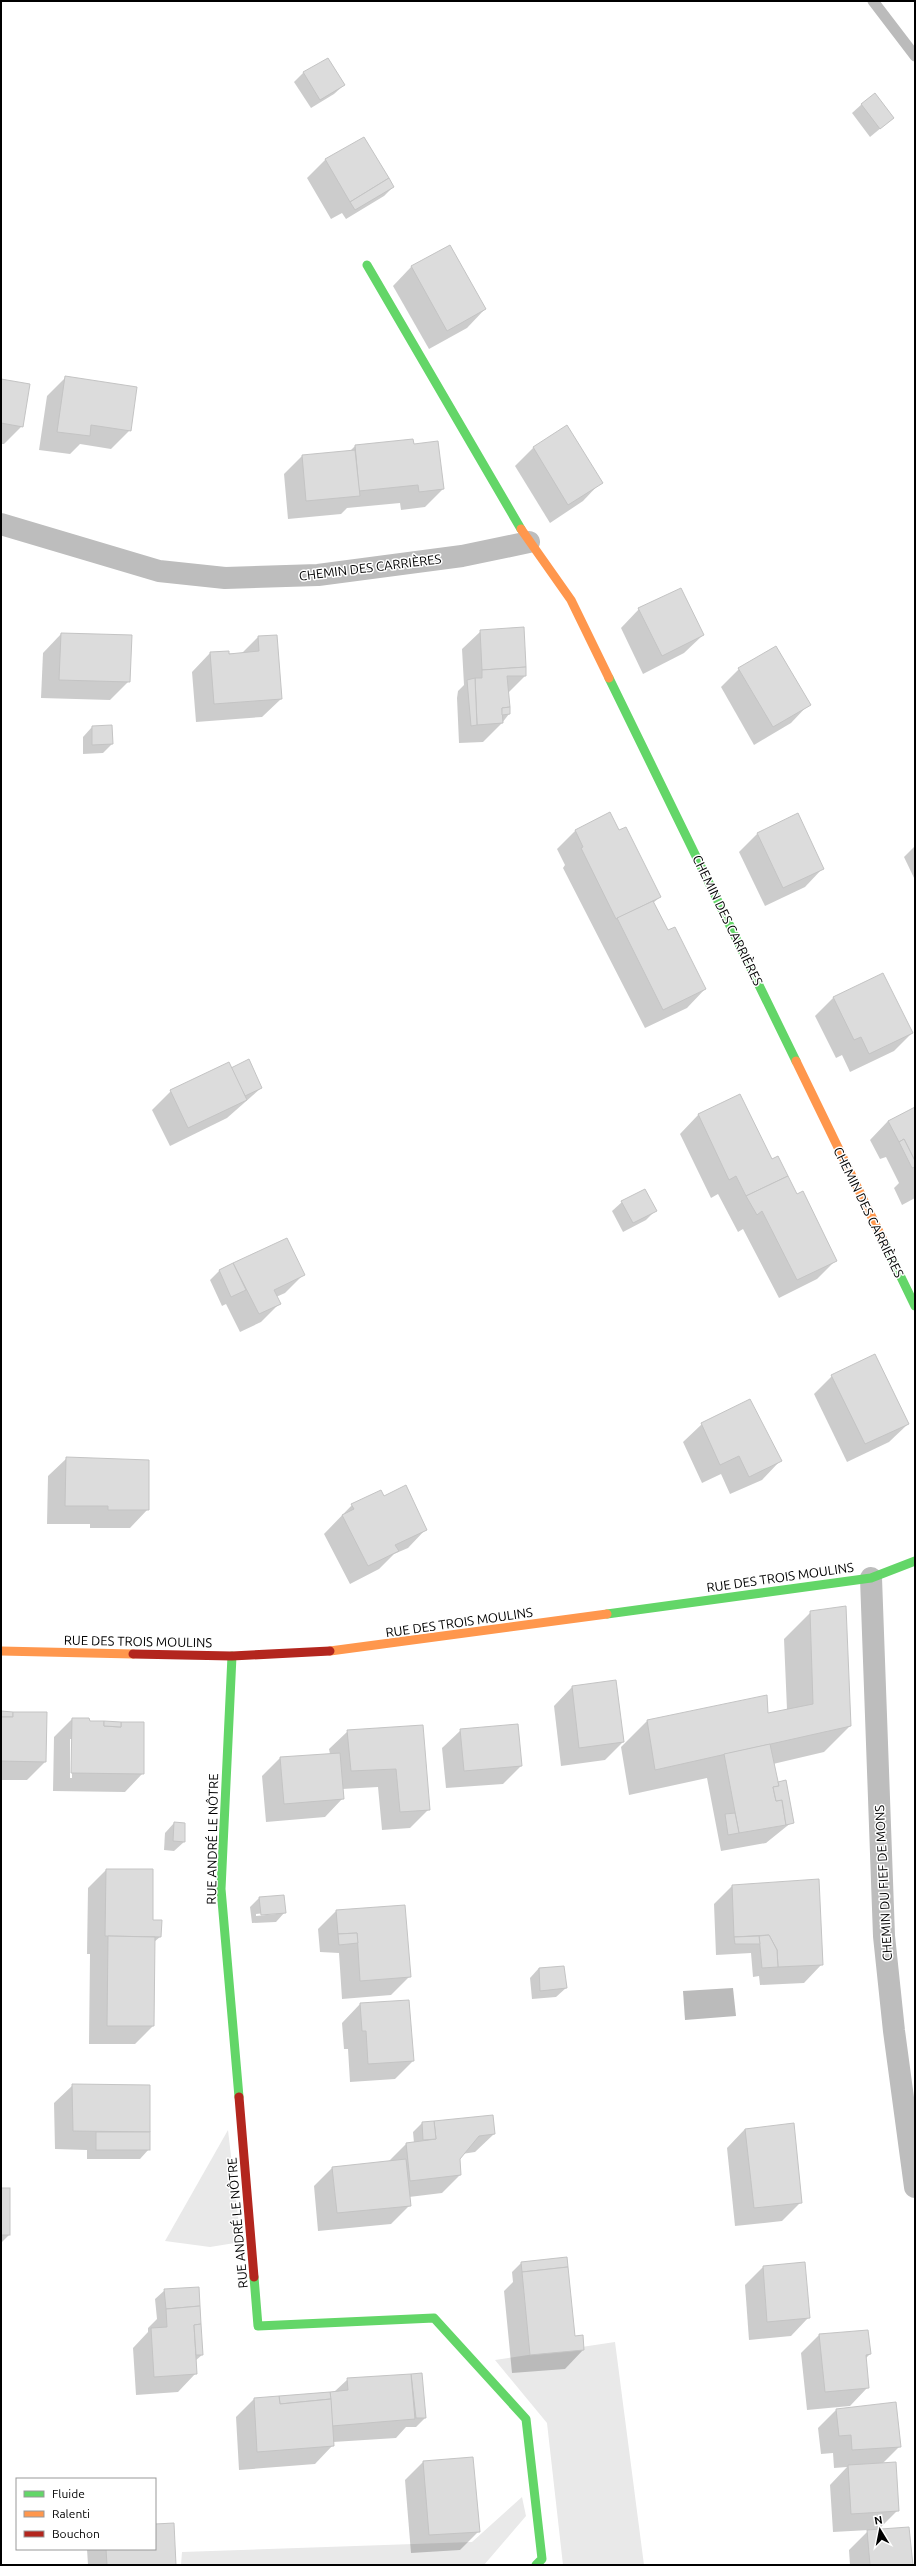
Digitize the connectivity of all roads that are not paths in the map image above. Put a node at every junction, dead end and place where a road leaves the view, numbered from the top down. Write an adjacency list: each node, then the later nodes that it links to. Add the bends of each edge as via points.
1 (367, 265): 3 (street, CHEMIN DES CARRIÈRES)
2 (1, 524): 3 (street, CHEMIN DES CARRIÈRES, via 160,571 225,578 318,575 462,556)
3 (529, 542): 4 (street, CHEMIN DES CARRIÈRES, via 571,600)
4 (915, 1306)
5 (915, 1560): 6 (street, RUE DES TROIS MOULINS)
6 (871, 1578): 8 (street, RUE DES TROIS MOULINS, via 368,1647 295,1654); 9 (street, CHEMIN DU FIEF DE MONS, via 884,1936)
7 (1, 1651): 8 (street, RUE DES TROIS MOULINS)
8 (232, 1656): 10 (street, RUE ANDRÉ LE NÔTRE, via 221,1889 258,2326 434,2318 526,2419 542,2559)
9 (915, 2186)
10 (536, 2565)

